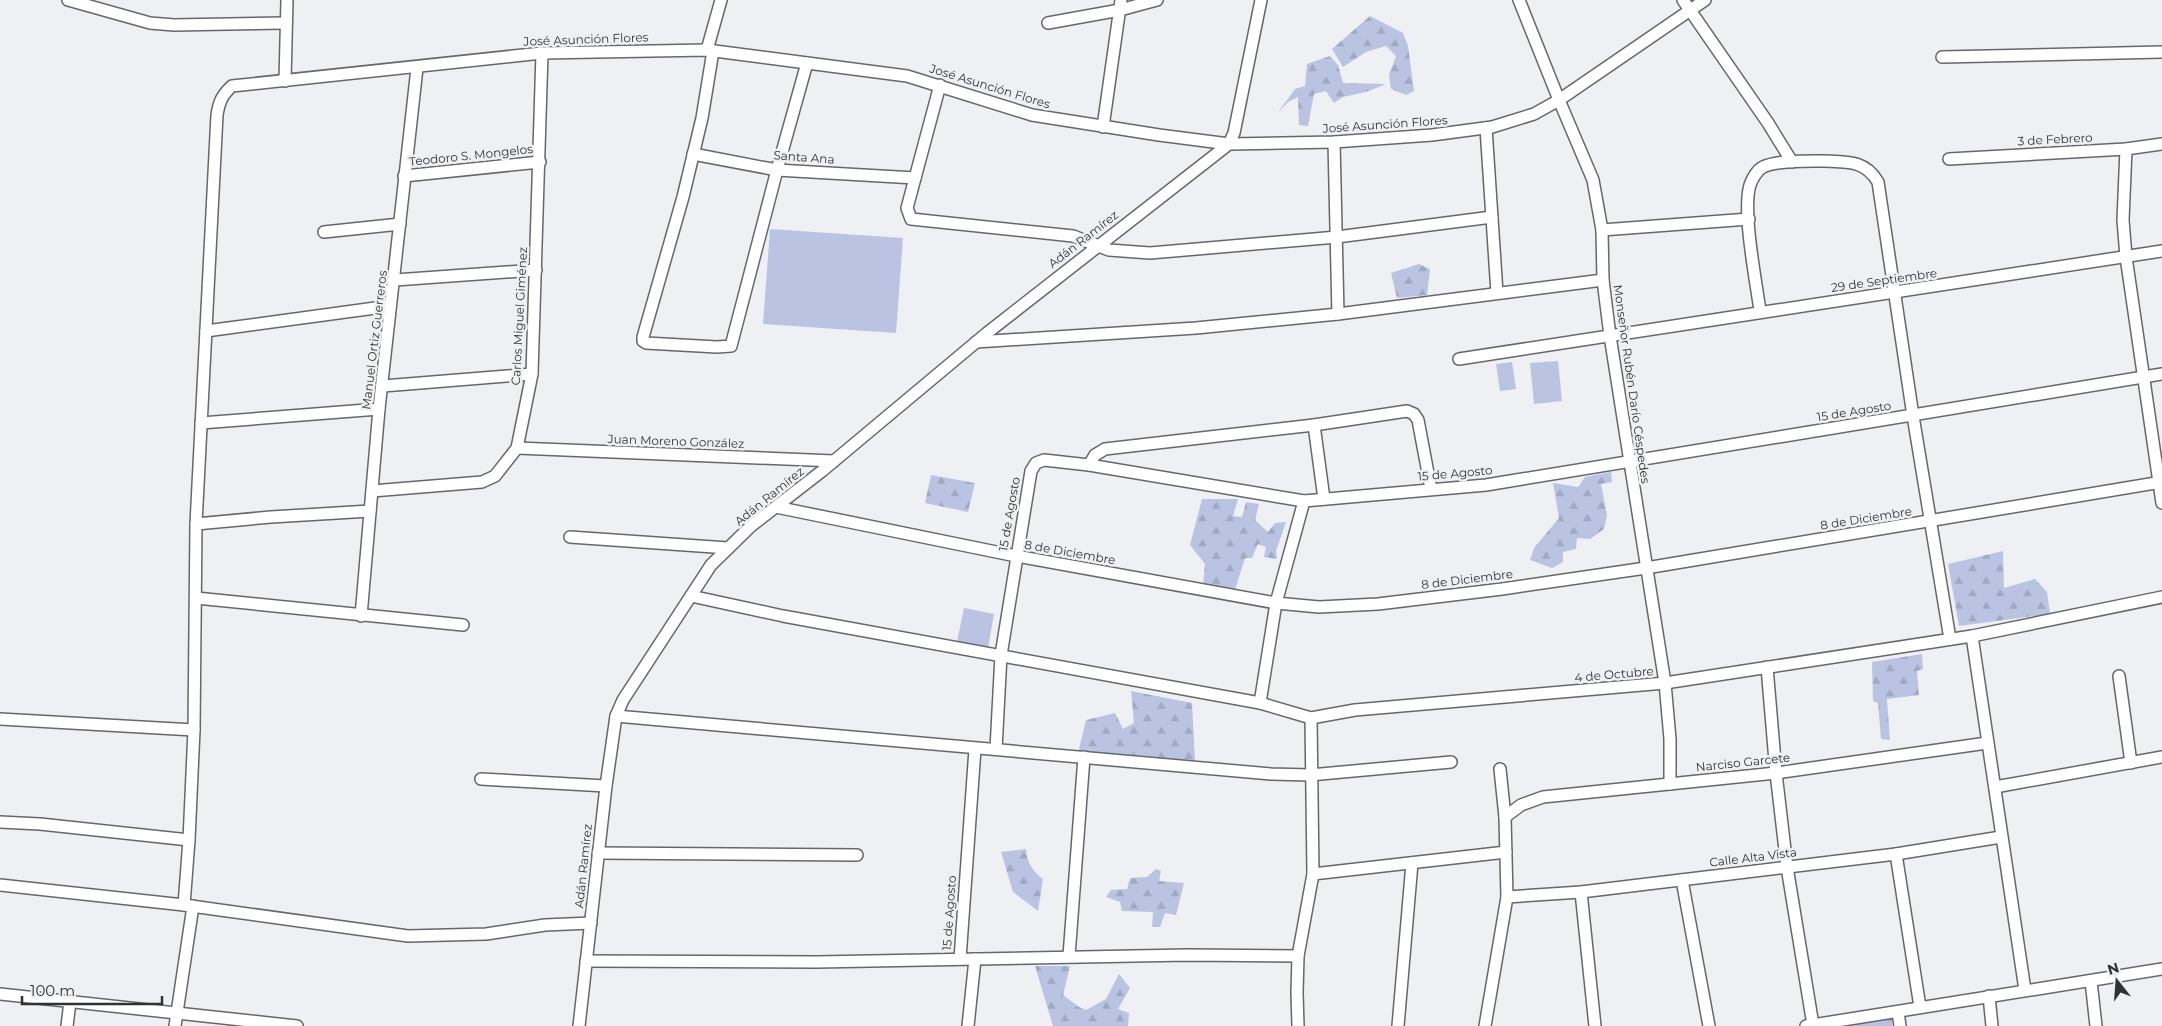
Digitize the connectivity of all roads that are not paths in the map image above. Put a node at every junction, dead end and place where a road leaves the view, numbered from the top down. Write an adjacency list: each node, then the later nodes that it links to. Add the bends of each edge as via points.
1 (68, 0): 12 (street, via 150,23)
2 (287, 0): 12 (street)
3 (721, 0): 13 (street)
4 (1157, 0): 9 (street)
5 (1261, 0): 25 (street)
6 (1519, 0): 21 (street, Monseñor Rubén Darío Céspedes)
7 (1683, 0): 10 (street)
8 (1705, 0): 10 (street, José Asunción Flores)
9 (1120, 5): 11 (street); 22 (street)
10 (1690, 11): 21 (street, José Asunción Flores); 31 (street)
11 (1048, 22)
12 (285, 23): 19 (street)
13 (710, 51): 15 (street, José Asunción Flores); 17 (street, José Asunción Flores); 28 (street, via 702,118)
14 (2162, 52): 16 (street)
15 (542, 53): 18 (street, José Asunción Flores); 30 (street, Carlos Miguel Giménez)
16 (1942, 58)
17 (807, 63): 20 (street, José Asunción Flores, via 907,76); 32 (street)
18 (417, 68): 19 (street, José Asunción Flores); 33 (street, Manuel Ortiz Guerreros)
19 (285, 81): 52 (street, José Asunción Flores, via 232,86 223,93 219,102)
20 (940, 85): 22 (street, José Asunción Flores, via 1032,115); 34 (street)
21 (1559, 100): 23 (street, José Asunción Flores, via 1534,114); 38 (street, Monseñor Rubén Darío Céspedes, via 1593,180)
22 (1103, 127): 25 (street, José Asunción Flores)
23 (1486, 128): 24 (street, José Asunción Flores); 35 (street)
24 (1334, 142): 25 (street, José Asunción Flores); 40 (street)
25 (1229, 144): 41 (street, Adán Ramírez)
26 (2162, 144): 27 (street, 3 de Febrero)
27 (2126, 148): 29 (street, 3 de Febrero); 43 (street, via 2123,220)
28 (693, 154): 32 (street, Santa Ana); 32 (street, via 643,337 646,343 731,346)
29 (1949, 159)
30 (540, 162): 33 (street, Teodoro S. Mongelos); 44 (street, Carlos Miguel Giménez)
31 (1792, 162): 36 (street, via 1763,167 1756,173 1748,195); 48 (street, via 1858,163 1868,169 1878,182)
32 (776, 170): 34 (street, Santa Ana)
33 (404, 176): 37 (street, Manuel Ortiz Guerreros)
34 (914, 178): 41 (street, via 907,208 912,219 1073,236)
35 (1492, 217): 40 (street); 47 (street)
36 (1749, 218): 38 (street); 50 (street)
37 (400, 224): 39 (street); 45 (street, Manuel Ortiz Guerreros)
38 (1602, 230): 46 (street, Monseñor Rubén Darío Céspedes)
39 (324, 232)
40 (1337, 237): 41 (street, via 1150,254); 51 (street)
41 (1096, 246): 54 (street, Adán Ramírez)
42 (2162, 251): 43 (street, 29 de Septiembre)
43 (2126, 257): 48 (street, 29 de Septiembre); 58 (street)
44 (536, 270): 45 (street); 56 (street, Carlos Miguel Giménez)
45 (395, 280): 49 (street, Manuel Ortiz Guerreros)
46 (1603, 280): 47 (street); 53 (street, Monseñor Rubén Darío Céspedes)
47 (1497, 293): 51 (street)
48 (1895, 293): 50 (street, 29 de Septiembre); 61 (street)
49 (390, 306): 52 (street); 59 (street, Manuel Ortiz Guerreros)
50 (1760, 311): 53 (street, 29 de Septiembre)
51 (1338, 314): 54 (street, via 1196,328)
52 (206, 331): 62 (street)
53 (1610, 336): 55 (street, 29 de Septiembre); 66 (street, Monseñor Rubén Darío Céspedes)
54 (976, 342): 65 (street, Adán Ramírez)
55 (1459, 358)
56 (532, 374): 59 (street); 64 (street, Carlos Miguel Giménez)
57 (2162, 374): 58 (street, 15 de Agosto)
58 (2143, 377): 61 (street, 15 de Agosto); 68 (street)
59 (383, 386): 60 (street, Manuel Ortiz Guerreros)
60 (379, 409): 62 (street); 70 (street, Manuel Ortiz Guerreros)
61 (1912, 416): 66 (street, 15 de Agosto); 76 (street)
62 (202, 423): 77 (street)
63 (1314, 425): 67 (street, via 1105,449 1095,454); 69 (street, via 1407,411 1414,414 1418,420); 71 (street)
64 (517, 448): 65 (street, Juan Moreno González); 70 (street, Carlos Miguel Giménez, via 495,476 482,482)
65 (834, 461): 74 (street, Adán Ramírez)
66 (1629, 462): 69 (street, 15 de Agosto, via 1486,485); 81 (street, Monseñor Rubén Darío Céspedes)
67 (1089, 465): 72 (street, 15 de Agosto); 80 (street, 15 de Agosto, via 1044,460 1036,463 1031,470)
68 (2161, 482): 73 (street); 76 (street, 8 de Diciembre)
69 (1431, 489): 71 (street, 15 de Agosto)
70 (372, 491): 75 (street, Manuel Ortiz Guerreros)
71 (1324, 498): 72 (street, 15 de Agosto)
72 (1304, 501): 85 (street)
73 (2162, 503)
74 (776, 506): 79 (street, Adán Ramírez); 80 (street, 8 de Diciembre)
75 (370, 511): 77 (street); 86 (street, Manuel Ortiz Guerreros)
76 (1930, 521): 81 (street, 8 de Diciembre); 89 (street)
77 (196, 524): 84 (street)
78 (570, 537): 79 (street)
79 (728, 548): 82 (street, Adán Ramírez)
80 (1016, 556): 85 (street, 8 de Diciembre); 90 (street, 15 de Agosto)
81 (1646, 568): 85 (street, 8 de Diciembre, via 1378,604 1319,607); 93 (street, Monseñor Rubén Darío Céspedes)
82 (691, 596): 90 (street, 4 de Octubre); 95 (street, Adán Ramírez)
83 (2162, 597): 88 (street, 4 de Octubre)
84 (196, 598): 86 (street); 98 (street)
85 (1276, 603): 94 (street)
86 (361, 616): 87 (street)
87 (463, 625)
88 (1972, 636): 89 (street, 4 de Octubre); 99 (street)
89 (1950, 639): 91 (street, 4 de Octubre)
90 (1000, 655): 94 (street, 4 de Octubre); 101 (street, 15 de Agosto)
91 (1767, 667): 93 (street, 4 de Octubre); 107 (street)
92 (2119, 676): 105 (street)
93 (1665, 682): 96 (street, 4 de Octubre, via 1355,710); 110 (street, Monseñor Rubén Darío Céspedes)
94 (1260, 703): 96 (street, 4 de Octubre)
95 (616, 716): 100 (street); 111 (street, Adán Ramírez)
96 (1311, 718): 108 (street)
97 (0, 719): 98 (street)
98 (194, 730): 116 (street)
99 (1988, 743): 107 (street, Narciso Garcete); 112 (street)
100 (975, 748): 101 (street); 132 (street, 15 de Agosto)
101 (996, 749): 103 (street)
102 (2162, 757): 105 (street)
103 (1084, 758): 108 (street); 130 (street)
104 (1451, 762): 108 (street)
105 (2131, 763): 112 (street)
106 (1500, 769): 113 (street)
107 (1776, 773): 110 (street, Narciso Garcete); 122 (street)
108 (1310, 775): 123 (street)
109 (481, 779): 111 (street)
110 (1670, 784): 113 (street, Narciso Garcete, via 1543,797 1521,805)
111 (606, 786): 117 (street, Adán Ramírez)
112 (1995, 787): 115 (street)
113 (1505, 817): 118 (street)
114 (0, 822): 116 (street)
115 (2001, 837): 119 (street, Calle Alta Vista); 137 (street)
116 (189, 840): 128 (street)
117 (598, 852): 120 (street); 129 (street, Adán Ramírez)
118 (1506, 852): 121 (street); 127 (street)
119 (1896, 854): 122 (street, Calle Alta Vista); 141 (street)
120 (857, 855)
121 (1412, 863): 123 (street); 151 (street)
122 (1787, 867): 124 (street, Calle Alta Vista); 144 (street)
123 (1313, 874): 131 (street)
124 (1682, 880): 126 (street, Calle Alta Vista); 154 (street)
125 (0, 885): 128 (street)
126 (1581, 892): 127 (street, Calle Alta Vista); 153 (street)
127 (1507, 897): 152 (street)
128 (188, 905): 129 (street, via 408,936 486,934 546,925); 143 (street)
129 (591, 923): 134 (street, Adán Ramírez)
130 (1069, 956): 131 (street); 133 (street)
131 (1298, 956): 150 (street)
132 (960, 959): 133 (street); 134 (street)
133 (975, 959): 149 (street)
134 (586, 961): 148 (street, Adán Ramírez)
135 (2162, 969): 136 (street)
136 (2091, 981): 137 (street); 157 (street)
137 (2025, 990): 139 (street)
138 (0, 994): 140 (street)
139 (1989, 996): 141 (street); 156 (street)
140 (70, 1002): 143 (street); 145 (street)
141 (1920, 1007): 142 (street)
142 (1898, 1012): 144 (street); 155 (street)
143 (177, 1013): 146 (street); 147 (street)
144 (1809, 1025)
145 (67, 1026)
146 (175, 1026)
147 (297, 1026)
148 (579, 1026)
149 (968, 1026)
150 (1298, 1026)
151 (1398, 1026)
152 (1486, 1026)
153 (1595, 1026)
154 (1710, 1026)
155 (1900, 1026)
156 (1992, 1026)
157 (2096, 1026)

